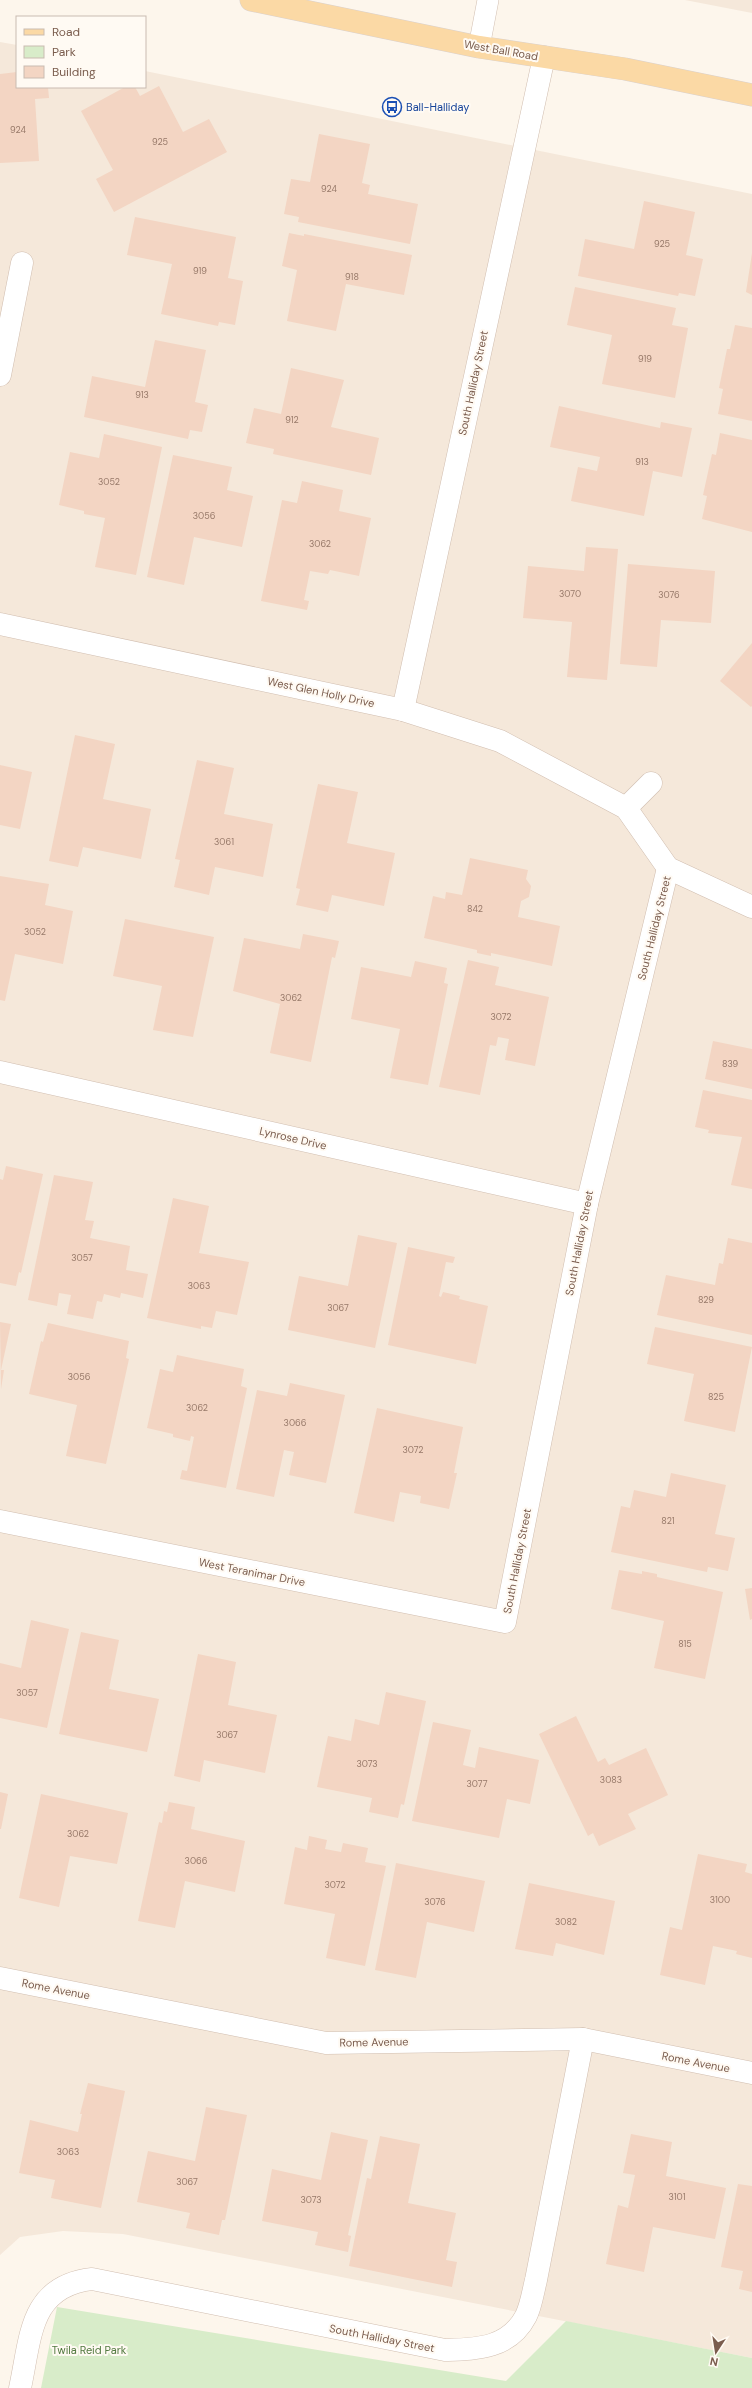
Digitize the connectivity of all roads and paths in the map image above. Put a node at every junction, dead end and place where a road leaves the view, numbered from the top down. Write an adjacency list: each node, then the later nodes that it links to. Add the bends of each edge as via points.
1 (251, 0): 3 (main road, West Ball Road)
2 (488, 0): 3 (lane)
3 (479, 47): 4 (main road, West Ball Road)
4 (544, 57): 5 (main road, West Ball Road, via 625,69); 9 (street, South Halliday Street)
5 (752, 95)
6 (22, 263): 7 (street)
7 (0, 375)
8 (0, 624): 9 (street, West Glen Holly Drive)
9 (403, 710): 11 (street, West Glen Holly Drive, via 500,741)
10 (650, 783): 11 (street)
11 (626, 808): 12 (street, West Glen Holly Drive)
12 (668, 868): 13 (street); 15 (street, South Halliday Street)
13 (752, 906)
14 (0, 1072): 15 (street, Lynrose Drive)
15 (586, 1204): 17 (street, South Halliday Street)
16 (0, 1521): 17 (street, West Teranimar Drive)
17 (505, 1622)
18 (0, 1978): 19 (street, Rome Avenue, via 326,2043)
19 (583, 2039): 20 (street, Rome Avenue); 21 (street, South Halliday Street, via 536,2280 526,2317 506,2339 482,2348 445,2350 92,2279 77,2281 48,2297 36,2315)
20 (752, 2073)
21 (20, 2388)

